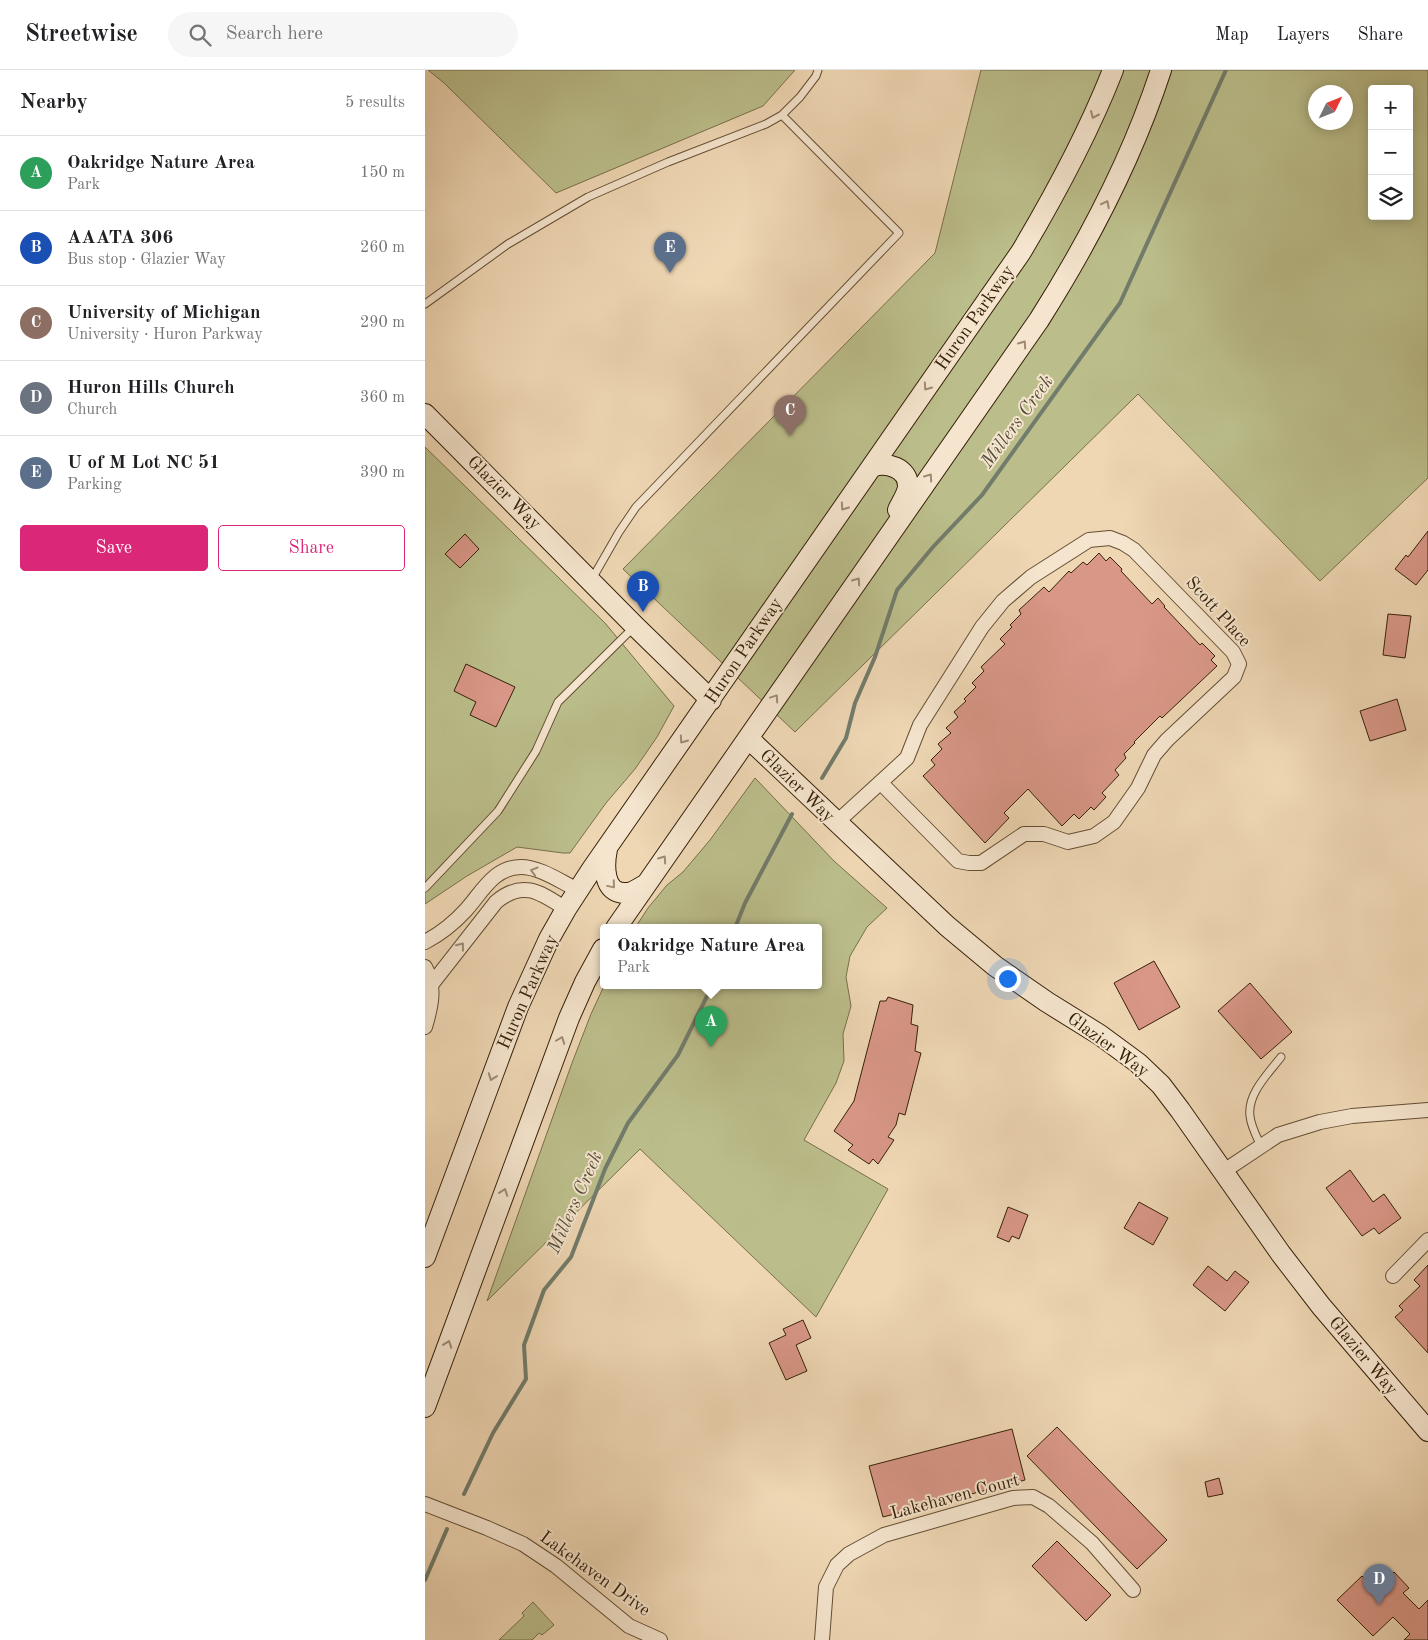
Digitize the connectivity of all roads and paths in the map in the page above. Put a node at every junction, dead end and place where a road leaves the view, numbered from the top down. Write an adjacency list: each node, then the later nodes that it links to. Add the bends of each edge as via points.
1 (818, 70): 4 (lane, via 800,97)
2 (1113, 70): 7 (main road, Huron Parkway, one-way to 7, via 1053,199)
3 (1161, 70): 8 (main road, one-way to 3, via 1034,328 1068,274 1111,196)
4 (782, 115): 5 (lane, via 588,197 508,244); 9 (lane, via 899,233 636,507)
5 (425, 304)
6 (425, 414): 9 (main road, Glazier Way)
7 (872, 467): 8 (main road, via 884,464 895,467 904,475 908,486); 11 (main road, Huron Parkway, one-way to 11)
8 (881, 546): 12 (main road, one-way to 8)
9 (591, 581): 10 (main road, Glazier Way)
10 (635, 626): 11 (main road, Glazier Way); 17 (lane, via 558,702 536,751 498,811)
11 (711, 700): 15 (main road, Huron Parkway, one-way to 15)
12 (748, 738): 14 (main road, Glazier Way); 16 (main road, one-way to 12)
13 (881, 783): 13 (street, Scott Place, via 907,758 920,724 982,627 1003,601 1031,577 1089,540 1110,538 1134,550 1233,652 1239,664 1234,677 1154,755 1114,822 1093,836 1068,842 1044,834 1024,834 981,863 969,864 958,861); 14 (street, Scott Place)
14 (836, 823): 29 (main road, Glazier Way, via 995,966 1139,1063 1166,1091)
15 (607, 848): 16 (main road, one-way to 16, via 605,875 613,888 627,894); 18 (main road, Huron Parkway)
16 (645, 885): 20 (main road)
17 (425, 888)
18 (578, 890): 19 (main road, Huron Parkway); 21 (street, one-way to 21, via 538,871 521,867 507,869 487,883 465,911 442,932)
19 (566, 909): 24 (street, one-way to 19, via 506,893 531,890); 31 (main road, Huron Parkway, one-way to 31, via 518,1007)
20 (619, 924)
21 (425, 942)
22 (600, 954): 33 (main road, one-way to 22, via 569,1018)
23 (425, 967): 24 (street)
24 (431, 985): 25 (street, via 432,996)
25 (425, 1027)
26 (1281, 1057): 28 (lane, via 1251,1100 1249,1116)
27 (1428, 1110): 28 (street, via 1320,1122 1278,1135)
28 (1261, 1146): 29 (street)
29 (1223, 1171): 34 (main road, Glazier Way, via 1321,1306)
30 (1428, 1240): 32 (street)
31 (425, 1257)
32 (1393, 1276)
33 (425, 1407)
34 (1428, 1430)
35 (425, 1504): 37 (street, Lakehaven Drive, via 523,1544 556,1566 629,1626)
36 (1133, 1590): 38 (street, Lakehaven Court, via 1092,1543 1049,1506 1033,1497 1013,1498 884,1535 849,1554 837,1565 826,1588)
37 (660, 1640)
38 (822, 1640)

